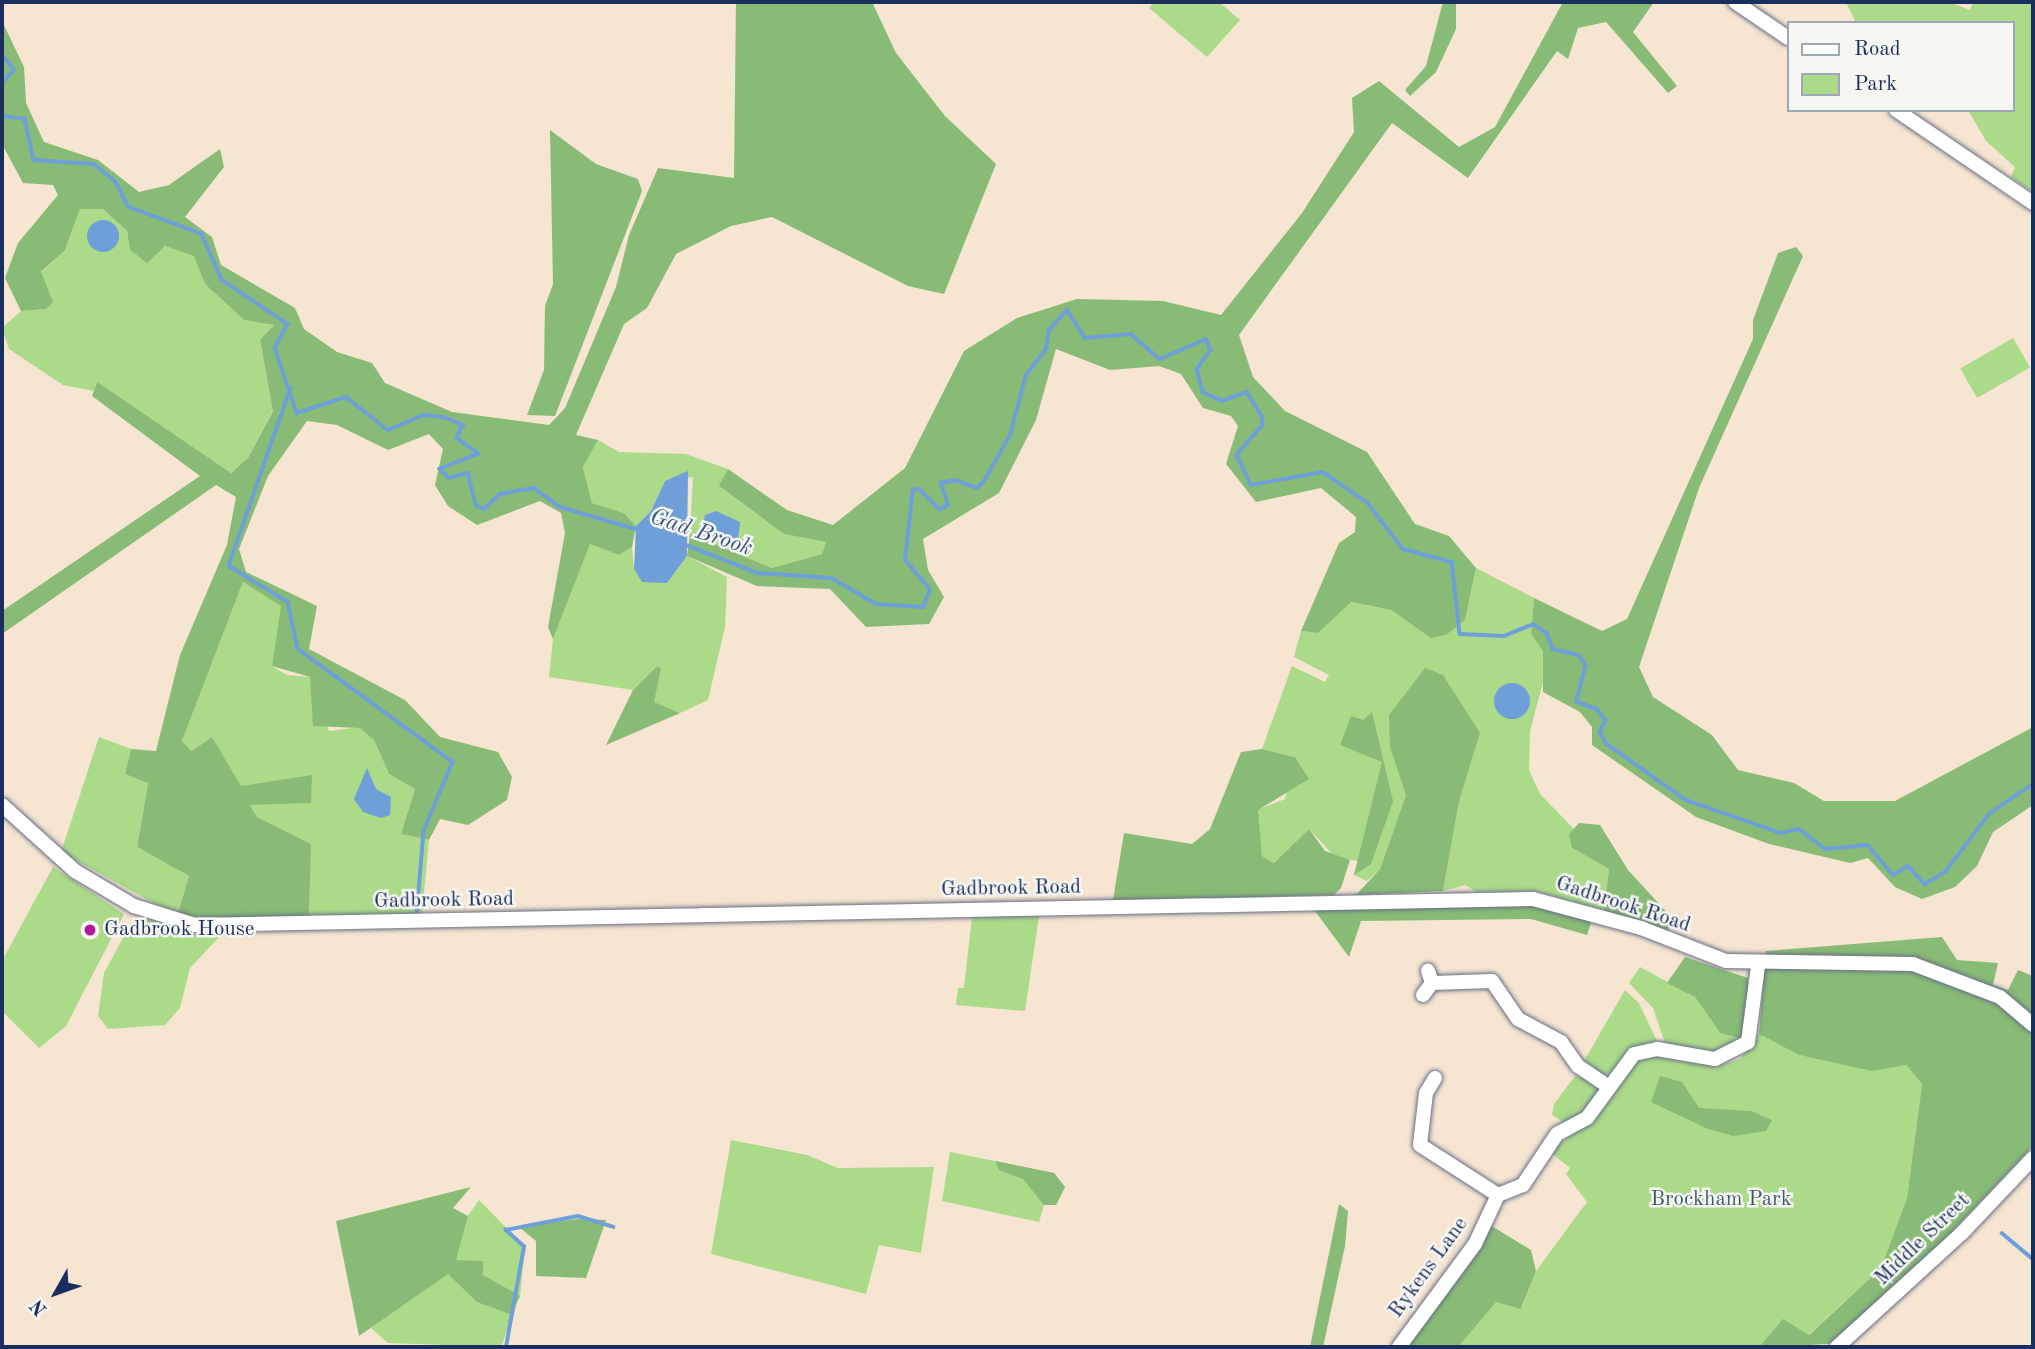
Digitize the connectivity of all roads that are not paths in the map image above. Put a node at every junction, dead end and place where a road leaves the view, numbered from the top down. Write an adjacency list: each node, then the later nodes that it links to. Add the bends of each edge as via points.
1 (1735, 2): 2 (street)
2 (1786, 37)
3 (1899, 112): 4 (street)
4 (2033, 203)
5 (2, 804): 6 (street, Gadbrook Road, via 75,871 134,906 195,925 1533,899)
6 (1758, 966): 8 (street, Gadbrook Road, via 1913,964 2000,997); 10 (street, via 1754,1027 1737,1052 1709,1060 1644,1049)
7 (1427, 983): 10 (street, via 1492,981 1518,1019 1561,1042 1578,1066)
8 (2033, 1025)
9 (1435, 1079): 12 (street, via 1426,1093 1420,1145)
10 (1609, 1087): 12 (street, via 1587,1118 1557,1134 1523,1185)
11 (2033, 1158): 14 (street, Middle Street, via 1962,1233)
12 (1498, 1195): 13 (street, Rykens Lane, via 1475,1244)
13 (1399, 1347)
14 (1837, 1347)

